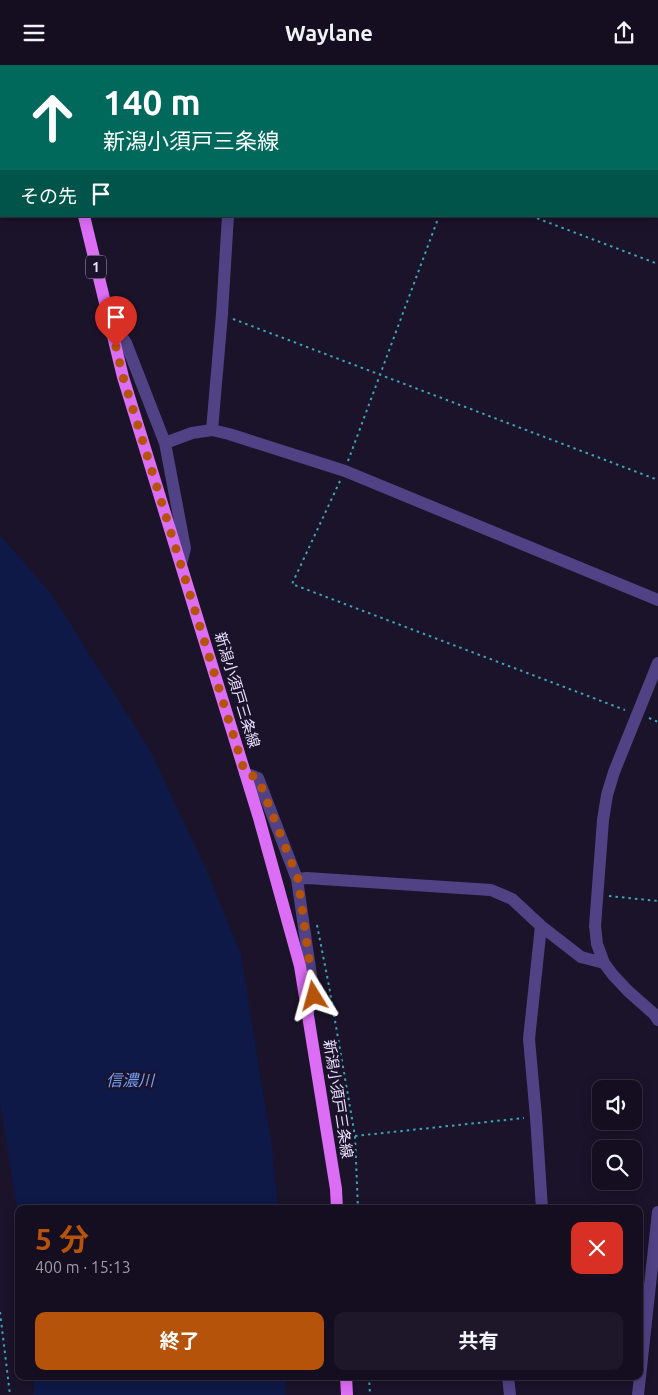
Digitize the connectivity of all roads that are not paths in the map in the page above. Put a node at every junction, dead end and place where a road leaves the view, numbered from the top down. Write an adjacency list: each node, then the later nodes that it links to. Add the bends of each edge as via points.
1 (84, 217): 3 (main road, 新潟小須戸三条線 / 1)
2 (228, 217): 4 (street)
3 (108, 317): 5 (street, via 126,343); 6 (main road, 新潟小須戸三条線 / 1, via 123,377)
4 (212, 430): 5 (street); 7 (street, via 344,471)
5 (165, 443): 6 (street, via 185,548)
6 (181, 564): 9 (main road, 新潟小須戸三条線 / 1)
7 (658, 600)
8 (658, 663): 12 (street, via 614,772 603,820 594,926)
9 (245, 773): 10 (street, via 258,778); 13 (main road, 新潟小須戸三条線 / 1, via 300,966)
10 (298, 879): 11 (street, via 491,890 512,899); 13 (street, via 314,996)
11 (541, 926): 12 (street, via 581,957); 16 (street, via 529,1039)
12 (604, 963): 14 (street)
13 (308, 1012): 15 (main road, 新潟小須戸三条線 / 1)
14 (658, 1020)
15 (337, 1205)
16 (542, 1205)
17 (658, 1212): 18 (street)
18 (643, 1349)
19 (346, 1380): 22 (main road)
20 (508, 1380): 23 (street)
21 (640, 1380): 24 (street)
22 (347, 1395)
23 (510, 1395)
24 (638, 1395)

